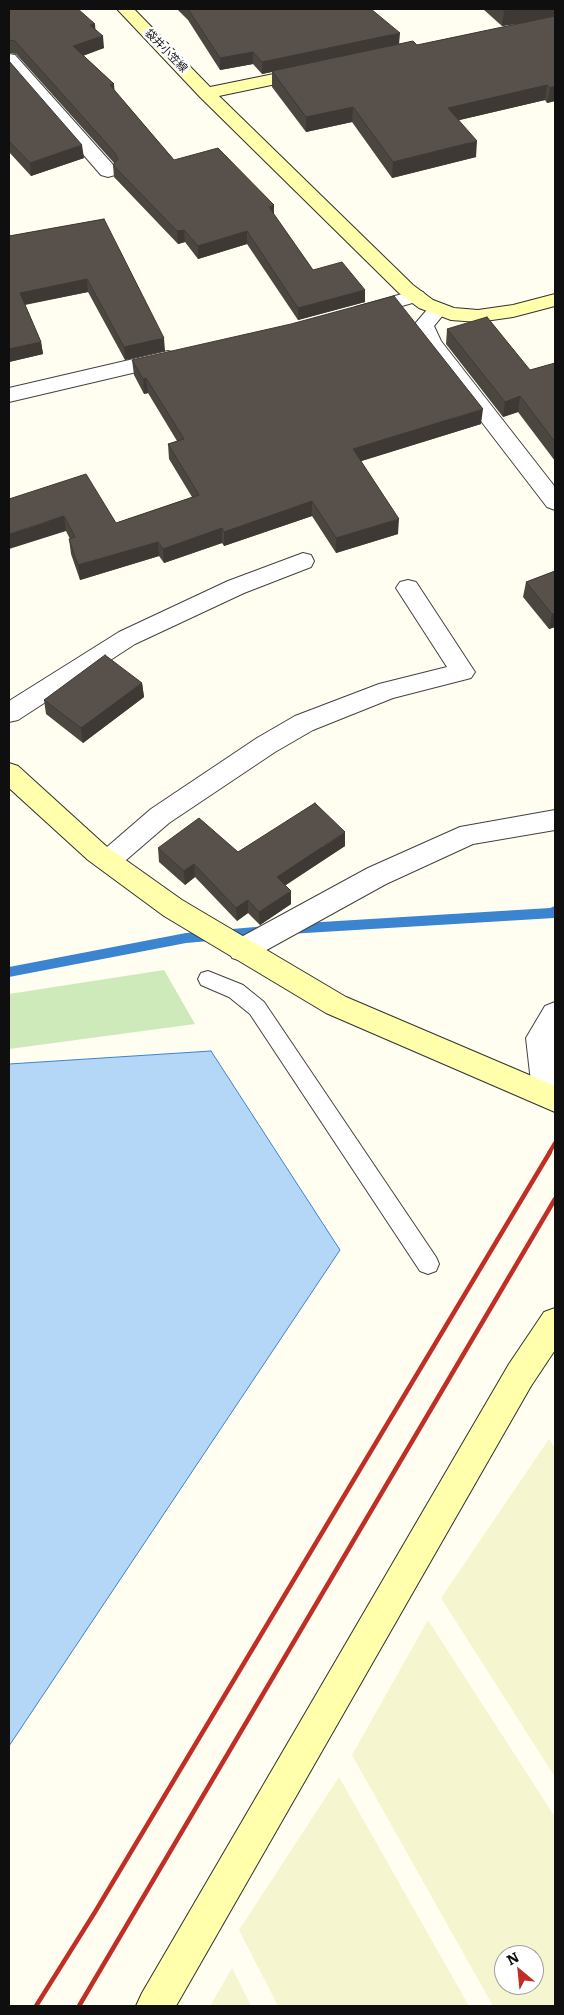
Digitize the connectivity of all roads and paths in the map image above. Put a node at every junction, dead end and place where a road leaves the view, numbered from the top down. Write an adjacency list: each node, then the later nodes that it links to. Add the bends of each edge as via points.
1 (125, 9): 4 (street, 袋井小笠線)
2 (9, 59): 5 (street)
3 (323, 69): 4 (street)
4 (206, 93): 6 (street, 袋井小笠線)
5 (108, 171)
6 (416, 296): 8 (street, 袋井小笠線); 9 (street)
7 (555, 300): 8 (street, 袋井小笠線, via 478,316 452,314)
8 (438, 309): 12 (street, via 424,325 431,343)
9 (344, 316)
10 (183, 355): 11 (street)
11 (9, 395)
12 (555, 502)
13 (303, 561): 15 (street, via 236,587 127,638)
14 (408, 588): 18 (street, via 463,672 388,690 304,723 160,816)
15 (9, 713)
16 (9, 773): 18 (street, via 97,853)
17 (555, 820): 19 (street, via 469,834 378,876)
18 (109, 860): 19 (street, via 173,908)
19 (242, 950): 23 (street, via 336,1005)
20 (208, 979): 24 (lane, via 236,992 257,1008)
21 (555, 1014): 22 (street, via 540,1038 545,1082)
22 (555, 1095)
23 (555, 1100)
24 (428, 1264)
25 (555, 1323): 26 (street, via 520,1375)
26 (155, 2006)

